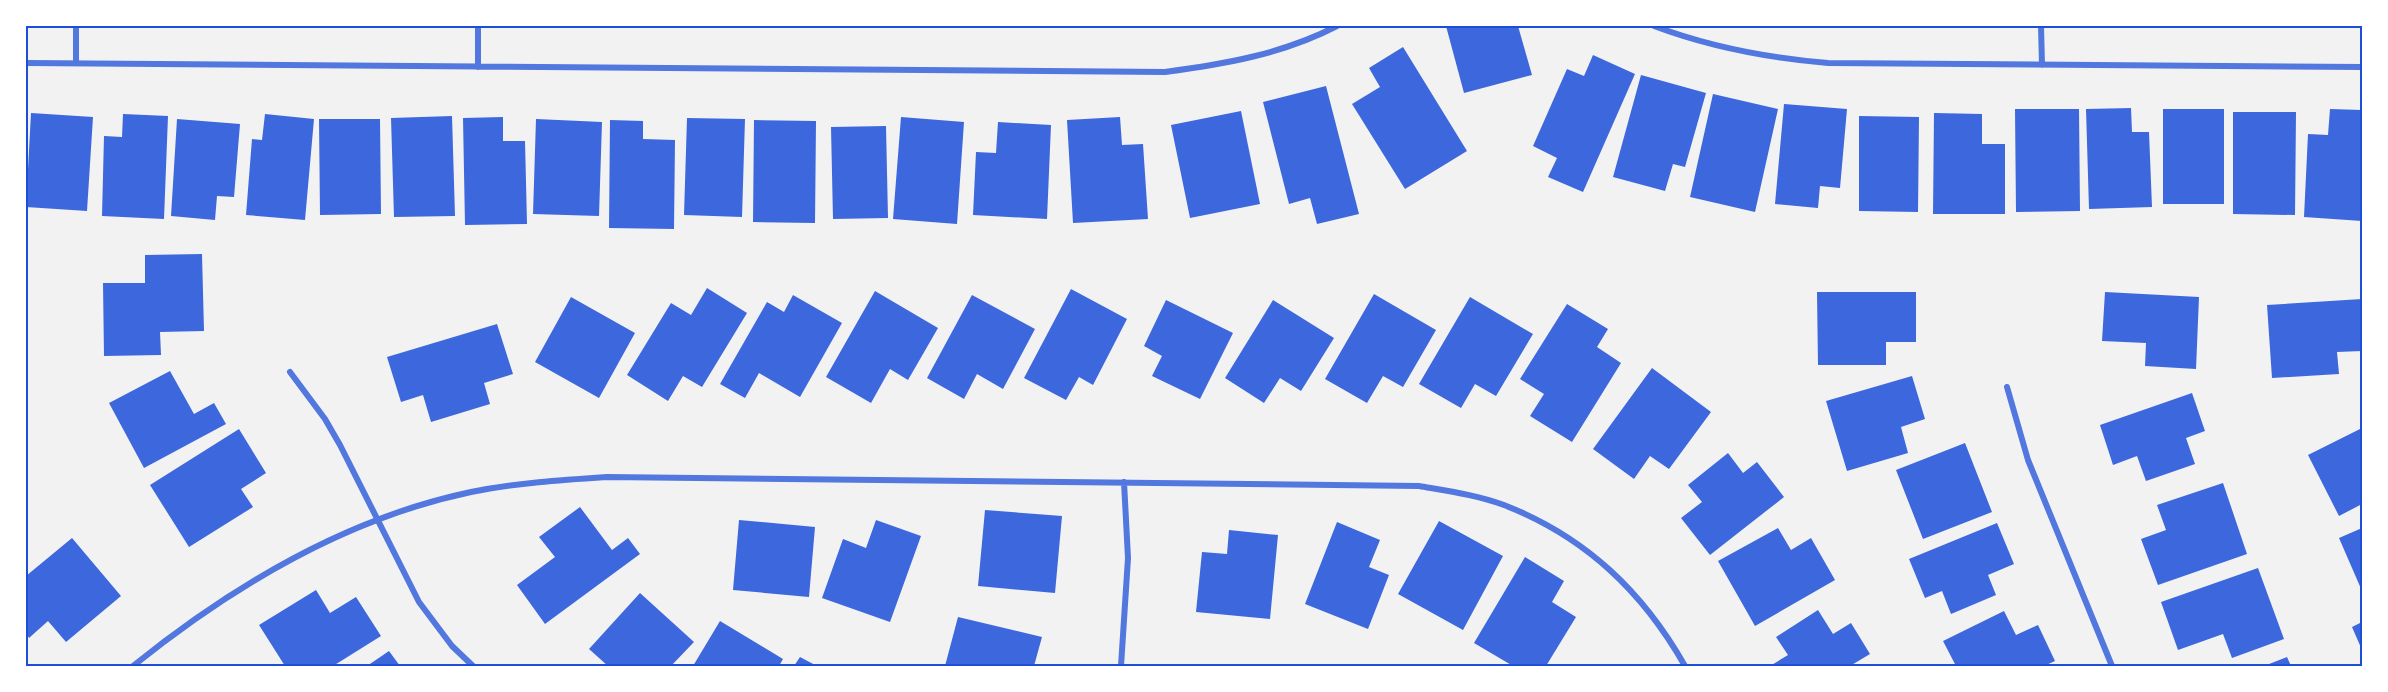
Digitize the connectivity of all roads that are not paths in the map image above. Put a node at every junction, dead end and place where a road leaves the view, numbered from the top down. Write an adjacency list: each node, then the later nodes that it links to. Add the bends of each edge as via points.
1 (76, 26): 7 (street)
2 (478, 26): 9 (street)
3 (1337, 26): 9 (street, via 1289,47 1228,64 1165,72)
4 (1654, 26): 8 (street, via 1740,52 1799,60)
5 (2041, 26): 8 (street)
6 (26, 63): 7 (street)
7 (76, 63): 9 (street)
8 (2042, 65): 10 (street)
9 (478, 67)
10 (2362, 68)
11 (290, 372): 14 (street, via 325,419)
12 (2007, 387): 19 (street, via 2028,460)
13 (1124, 482): 14 (street, via 607,477 538,481 470,492); 17 (street, via 1128,558); 18 (street, via 1419,486 1504,505 1557,530 1605,564 1646,605)
14 (376, 521): 15 (street, via 318,545 243,589); 16 (street, via 419,602 452,646)
15 (133, 666)
16 (473, 666)
17 (1121, 666)
18 (1685, 666)
19 (2112, 666)

